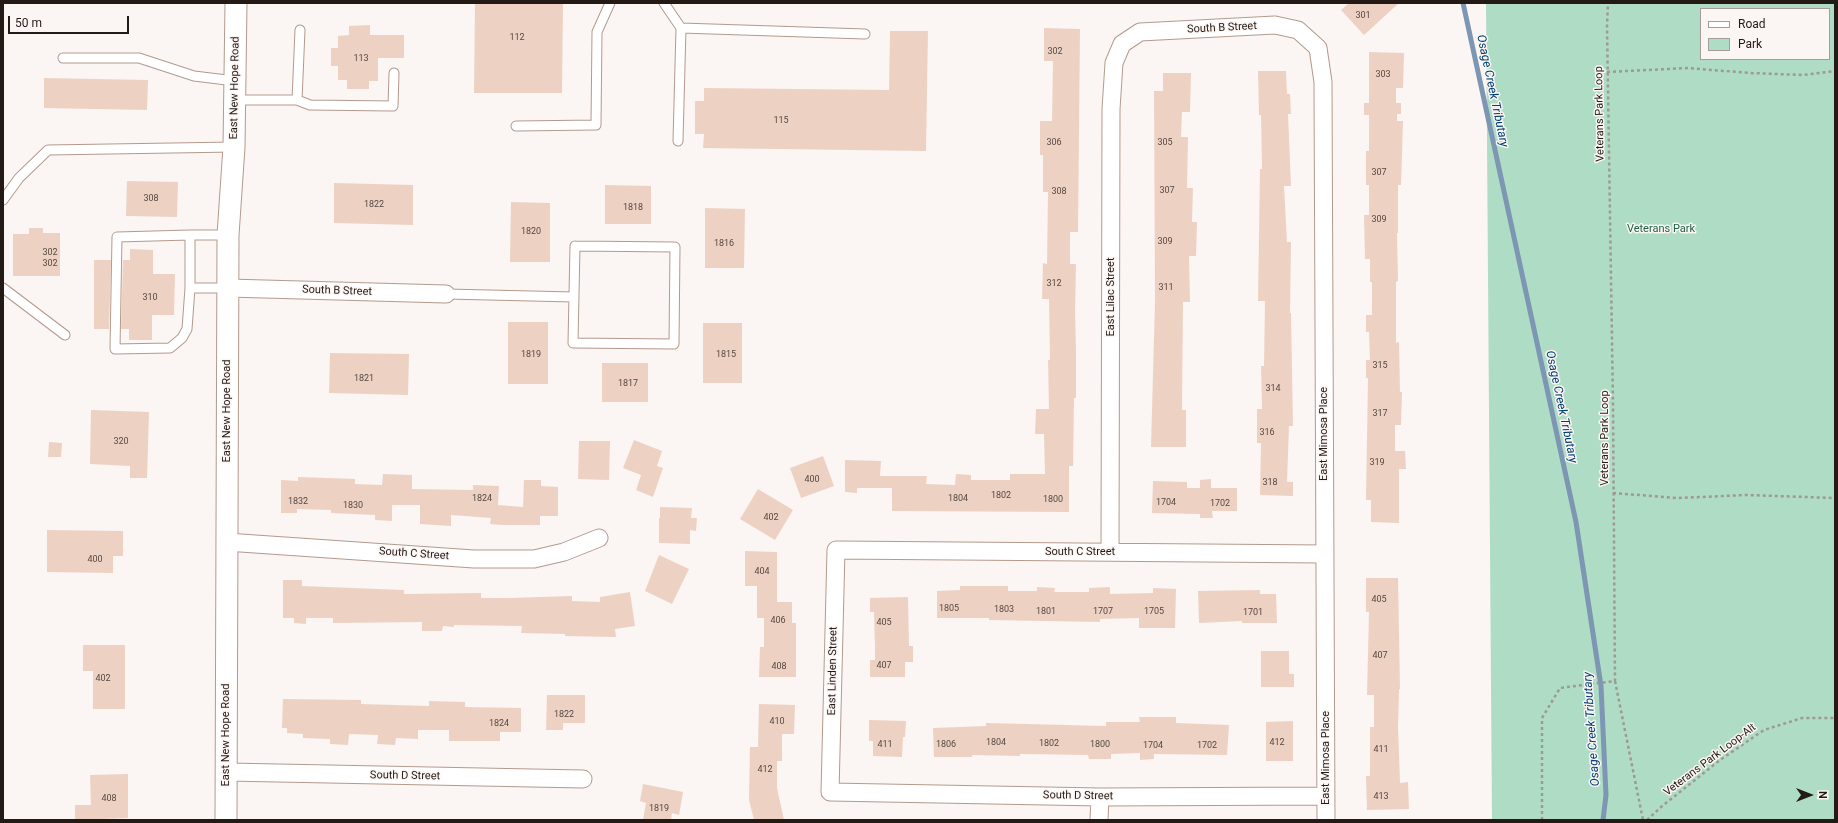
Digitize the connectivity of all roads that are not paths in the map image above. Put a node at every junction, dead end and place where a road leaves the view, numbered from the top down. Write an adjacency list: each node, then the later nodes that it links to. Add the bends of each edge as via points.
1 (236, 3): 11 (street, East New Hope Road)
2 (610, 3): 13 (lane, via 597,32 596,125)
3 (664, 3): 4 (lane)
4 (681, 28): 6 (lane); 14 (lane)
5 (300, 30): 12 (lane)
6 (865, 34)
7 (1122, 44): 8 (street, South B Street, via 1140,32 1275,25 1298,30); 28 (street, East Lilac Street, via 1114,63 1111,108)
8 (1318, 48): 29 (street, East Mimosa Place, via 1323,82)
9 (63, 58): 11 (lane, via 140,58)
10 (394, 73): 12 (lane, via 393,106 310,106)
11 (235, 91): 12 (lane); 15 (street, East New Hope Road)
12 (297, 100)
13 (516, 126)
14 (678, 140)
15 (234, 147): 16 (lane, via 48,150 19,178); 18 (street, East New Hope Road)
16 (3, 200)
17 (190, 235): 18 (lane); 20 (lane); 20 (lane, via 117,237 115,349 170,348 182,338 187,328)
18 (228, 235): 21 (street, East New Hope Road)
19 (3, 288): 24 (lane)
20 (190, 288): 21 (lane)
21 (228, 288): 22 (street, South B Street); 26 (street, East New Hope Road)
22 (446, 294): 23 (lane)
23 (574, 297): 23 (lane, via 573,343 674,344 675,248 575,246)
24 (65, 335)
25 (600, 538): 26 (street, South C Street, via 564,552 534,559 474,559)
26 (226, 542): 30 (street, East New Hope Road)
27 (836, 550): 28 (street, South C Street); 32 (street, East Linden Street)
28 (1110, 552): 29 (street, South C Street)
29 (1325, 554): 33 (street, East Mimosa Place)
30 (227, 772): 31 (street, South D Street); 35 (street, East New Hope Road)
31 (582, 780)
32 (830, 792): 34 (street, South D Street)
33 (1326, 796): 34 (street, South D Street); 37 (street, East Mimosa Place)
34 (1100, 797): 36 (street)
35 (226, 820)
36 (1099, 820)
37 (1326, 820)

